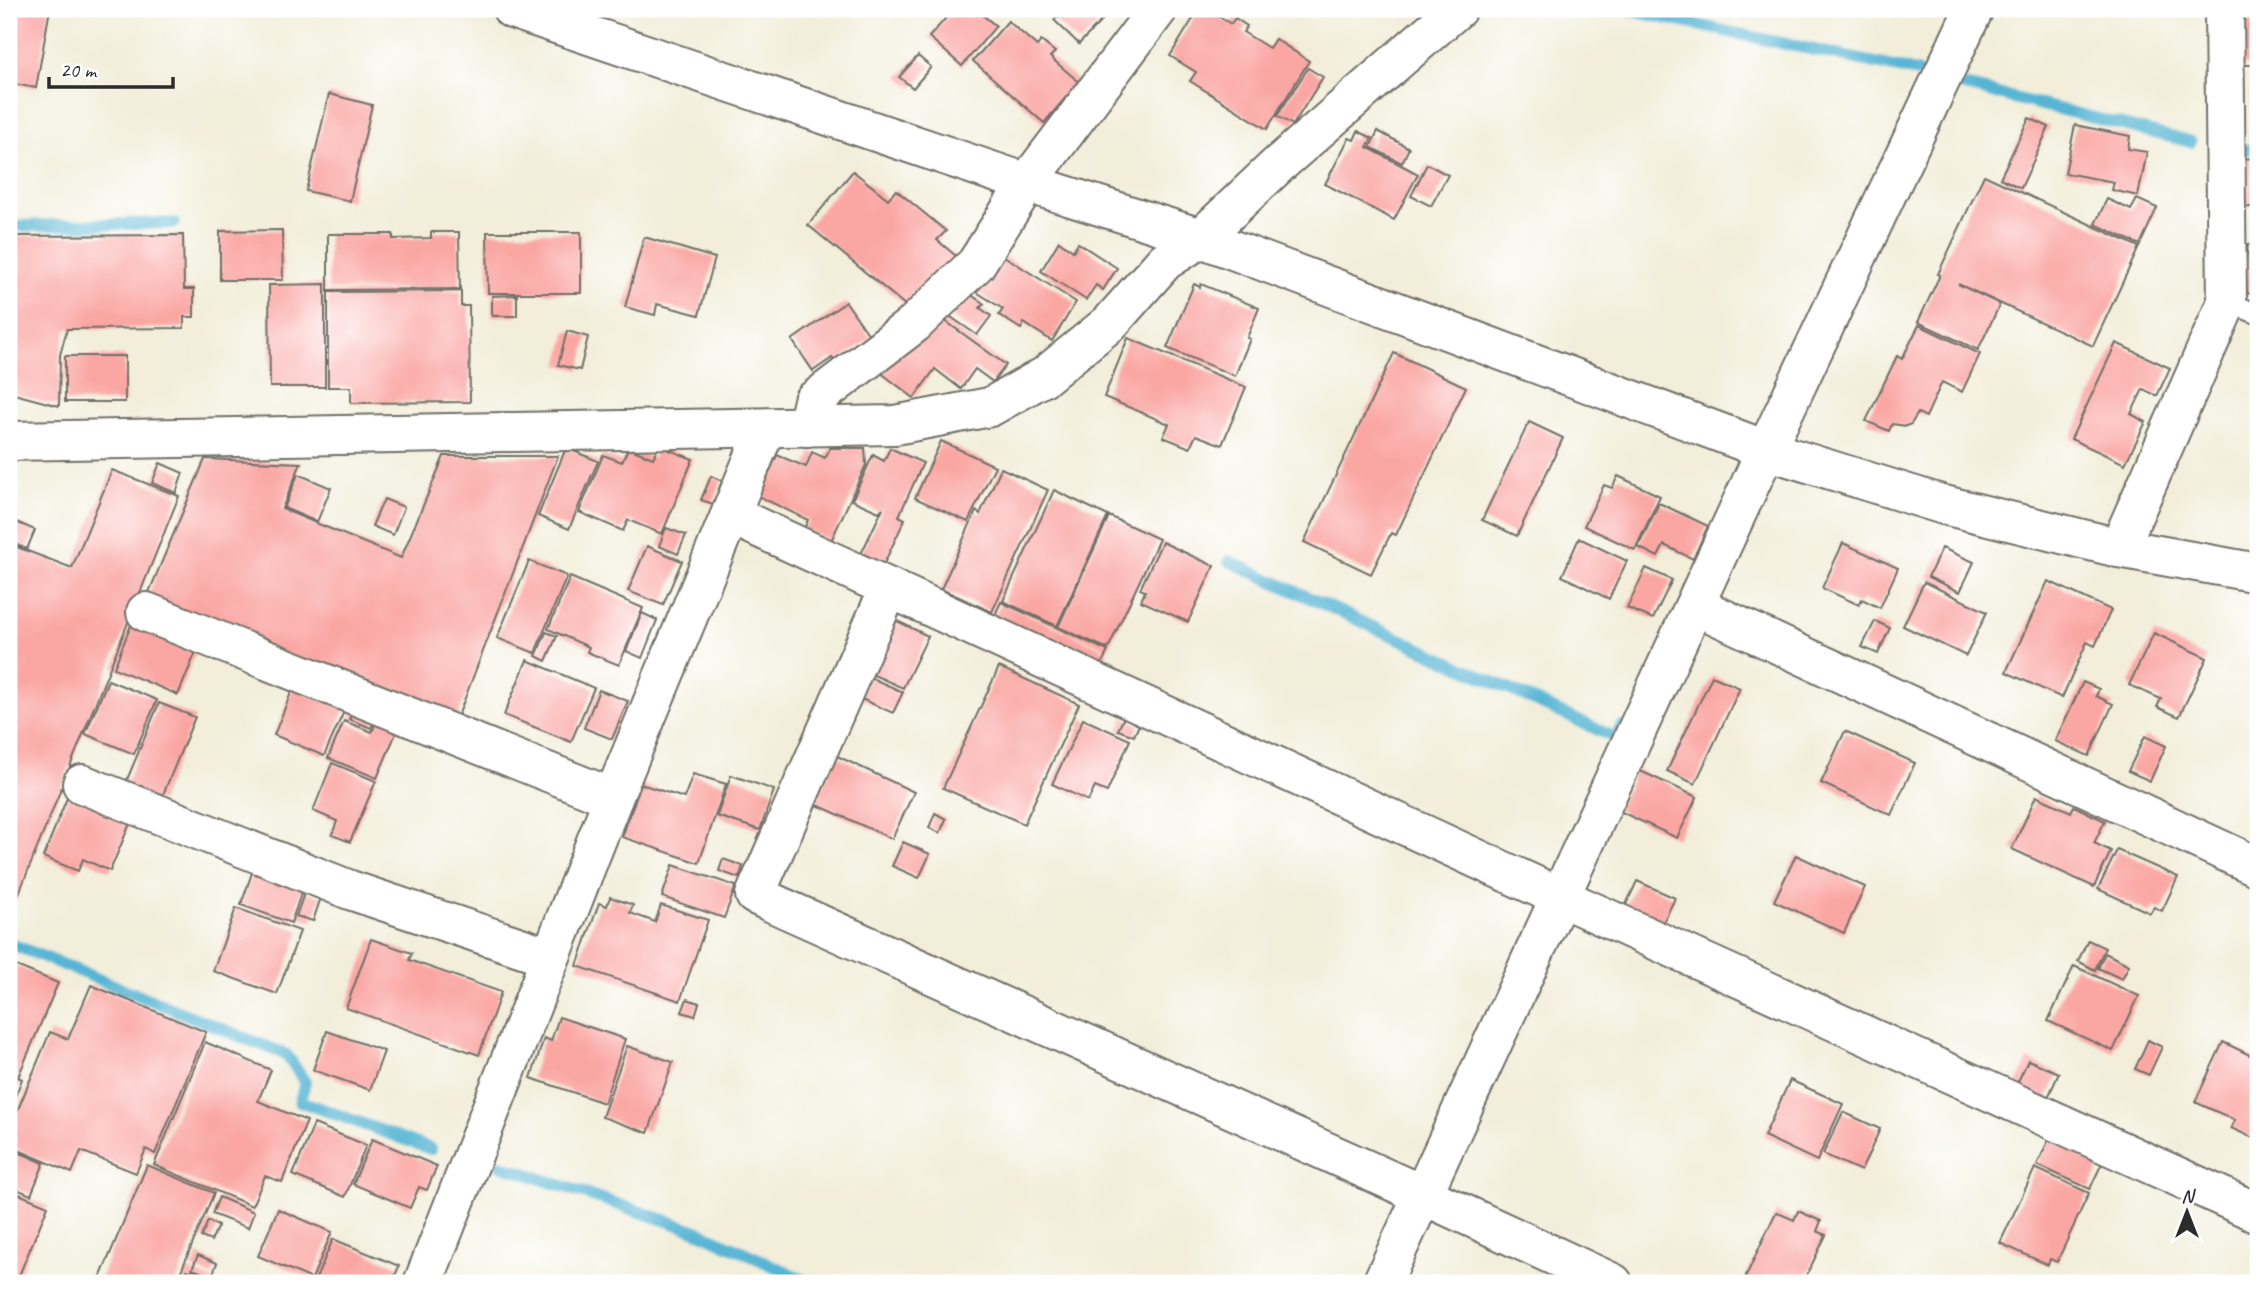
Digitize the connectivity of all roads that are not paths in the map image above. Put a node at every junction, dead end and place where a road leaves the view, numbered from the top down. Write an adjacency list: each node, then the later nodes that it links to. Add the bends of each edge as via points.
1 (512, 9): 6 (street)
2 (1158, 9): 6 (street)
3 (1457, 9): 7 (street)
4 (1974, 9): 12 (street)
5 (2224, 9): 8 (street)
6 (1027, 183): 7 (street); 9 (street, via 976,264 914,324 813,401)
7 (1201, 238): 9 (street, via 1165,261 1110,323 1045,376 990,407 895,425); 12 (street)
8 (2243, 308): 14 (street)
9 (807, 427): 10 (street)
10 (766, 428): 11 (street); 13 (street)
11 (9, 441)
12 (1766, 450): 14 (street, via 1944,505); 17 (street)
13 (731, 515): 16 (street); 20 (street)
14 (2119, 548): 15 (street)
15 (2258, 573)
16 (889, 588): 22 (street); 24 (street, via 755,895)
17 (1696, 606): 21 (street); 22 (street)
18 (146, 612): 20 (street)
19 (82, 785): 23 (street, via 350,890)
20 (613, 798): 23 (street)
21 (2258, 867)
22 (1560, 897): 24 (street); 25 (street)
23 (550, 957): 26 (street)
24 (1423, 1195): 27 (street); 28 (street)
25 (2258, 1213)
26 (423, 1283)
27 (1382, 1283)
28 (1613, 1283)

